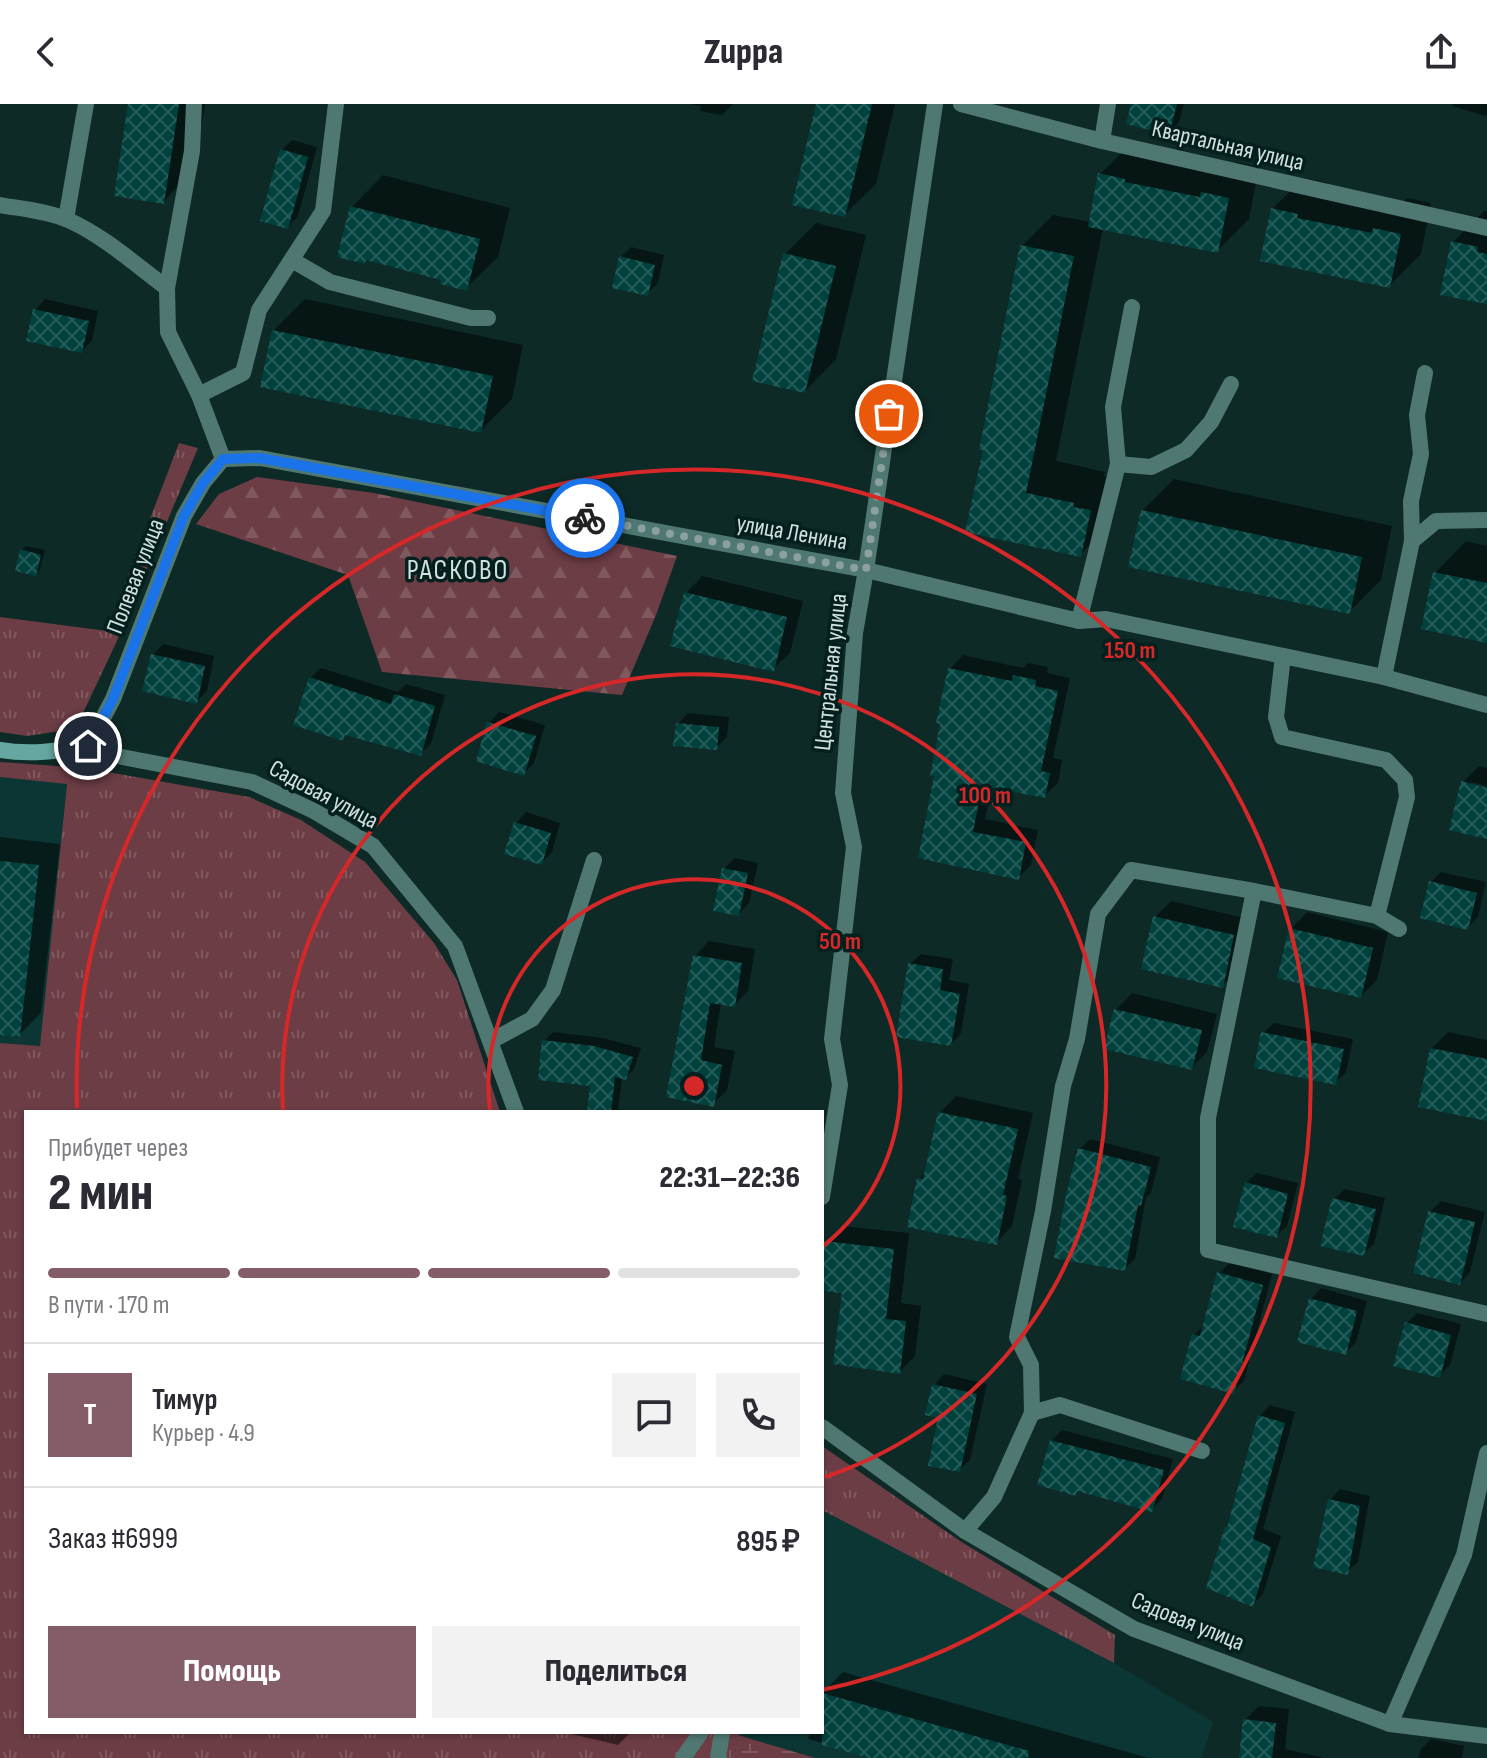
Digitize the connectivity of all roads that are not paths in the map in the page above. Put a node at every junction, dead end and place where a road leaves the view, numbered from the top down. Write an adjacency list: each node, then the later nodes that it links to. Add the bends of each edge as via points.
1 (86, 104): 9 (street)
2 (194, 104): 12 (street, via 192,151)
3 (336, 104): 11 (street, via 323,211)
4 (935, 104): 22 (street, Центральная улица)
5 (961, 104): 7 (street, Квартальная улица)
6 (1108, 104): 7 (street)
7 (1102, 141): 10 (street, Квартальная улица)
8 (0, 205): 9 (street)
9 (66, 219): 12 (street)
10 (1487, 228)
11 (292, 260): 14 (street, via 330,282); 17 (street, via 259,310 243,373)
12 (167, 288): 17 (street, via 168,332)
13 (1132, 307): 19 (street, via 1113,407)
14 (488, 318)
15 (1425, 373): 21 (street, via 1417,415 1421,454 1411,501)
16 (1231, 384): 19 (street, via 1211,422 1186,450 1151,467)
17 (199, 395): 18 (street)
18 (223, 459): 22 (street, улица Ленина, via 260,458); 27 (street, Полевая улица, via 184,516 113,699)
19 (1118, 464): 23 (street)
20 (1487, 520): 21 (street, via 1436,521)
21 (1412, 541): 25 (street)
22 (866, 570): 23 (street, улица Ленина); 35 (street, Центральная улица, via 855,633 843,793 854,847 832,1039 840,1085)
23 (1079, 621): 24 (street, улица Ленина, via 1106,619)
24 (1283, 656): 25 (street, улица Ленина); 31 (street, via 1276,717 1282,737 1386,760 1405,780 1407,797)
25 (1384, 677): 26 (street, улица Ленина)
26 (1487, 705)
27 (88, 746): 28 (street, Садовая улица); 33 (street, Садовая улица, via 252,782 373,846 455,946)
28 (0, 750)
29 (594, 860): 33 (street, via 553,990 532,1019)
30 (1254, 891): 31 (street); 36 (street, via 1208,1118 1208,1250); 37 (street, via 1131,870 1098,914 1017,1337 1031,1365)
31 (1377, 916): 32 (street)
32 (1399, 929)
33 (491, 1041): 34 (street, Садовая улица)
34 (515, 1110)
35 (824, 1185)
36 (1487, 1314)
37 (1032, 1413): 39 (street, via 1060,1405); 41 (street, via 994,1497)
38 (824, 1428): 41 (street, Садовая улица)
39 (1202, 1451)
40 (1487, 1453): 42 (street, via 1464,1555)
41 (965, 1531): 42 (street, Садовая улица, via 1134,1629)
42 (1390, 1724): 45 (street, Садовая улица)
43 (700, 1734): 46 (street)
44 (722, 1734): 47 (street)
45 (1487, 1736)
46 (683, 1758)
47 (718, 1758)

